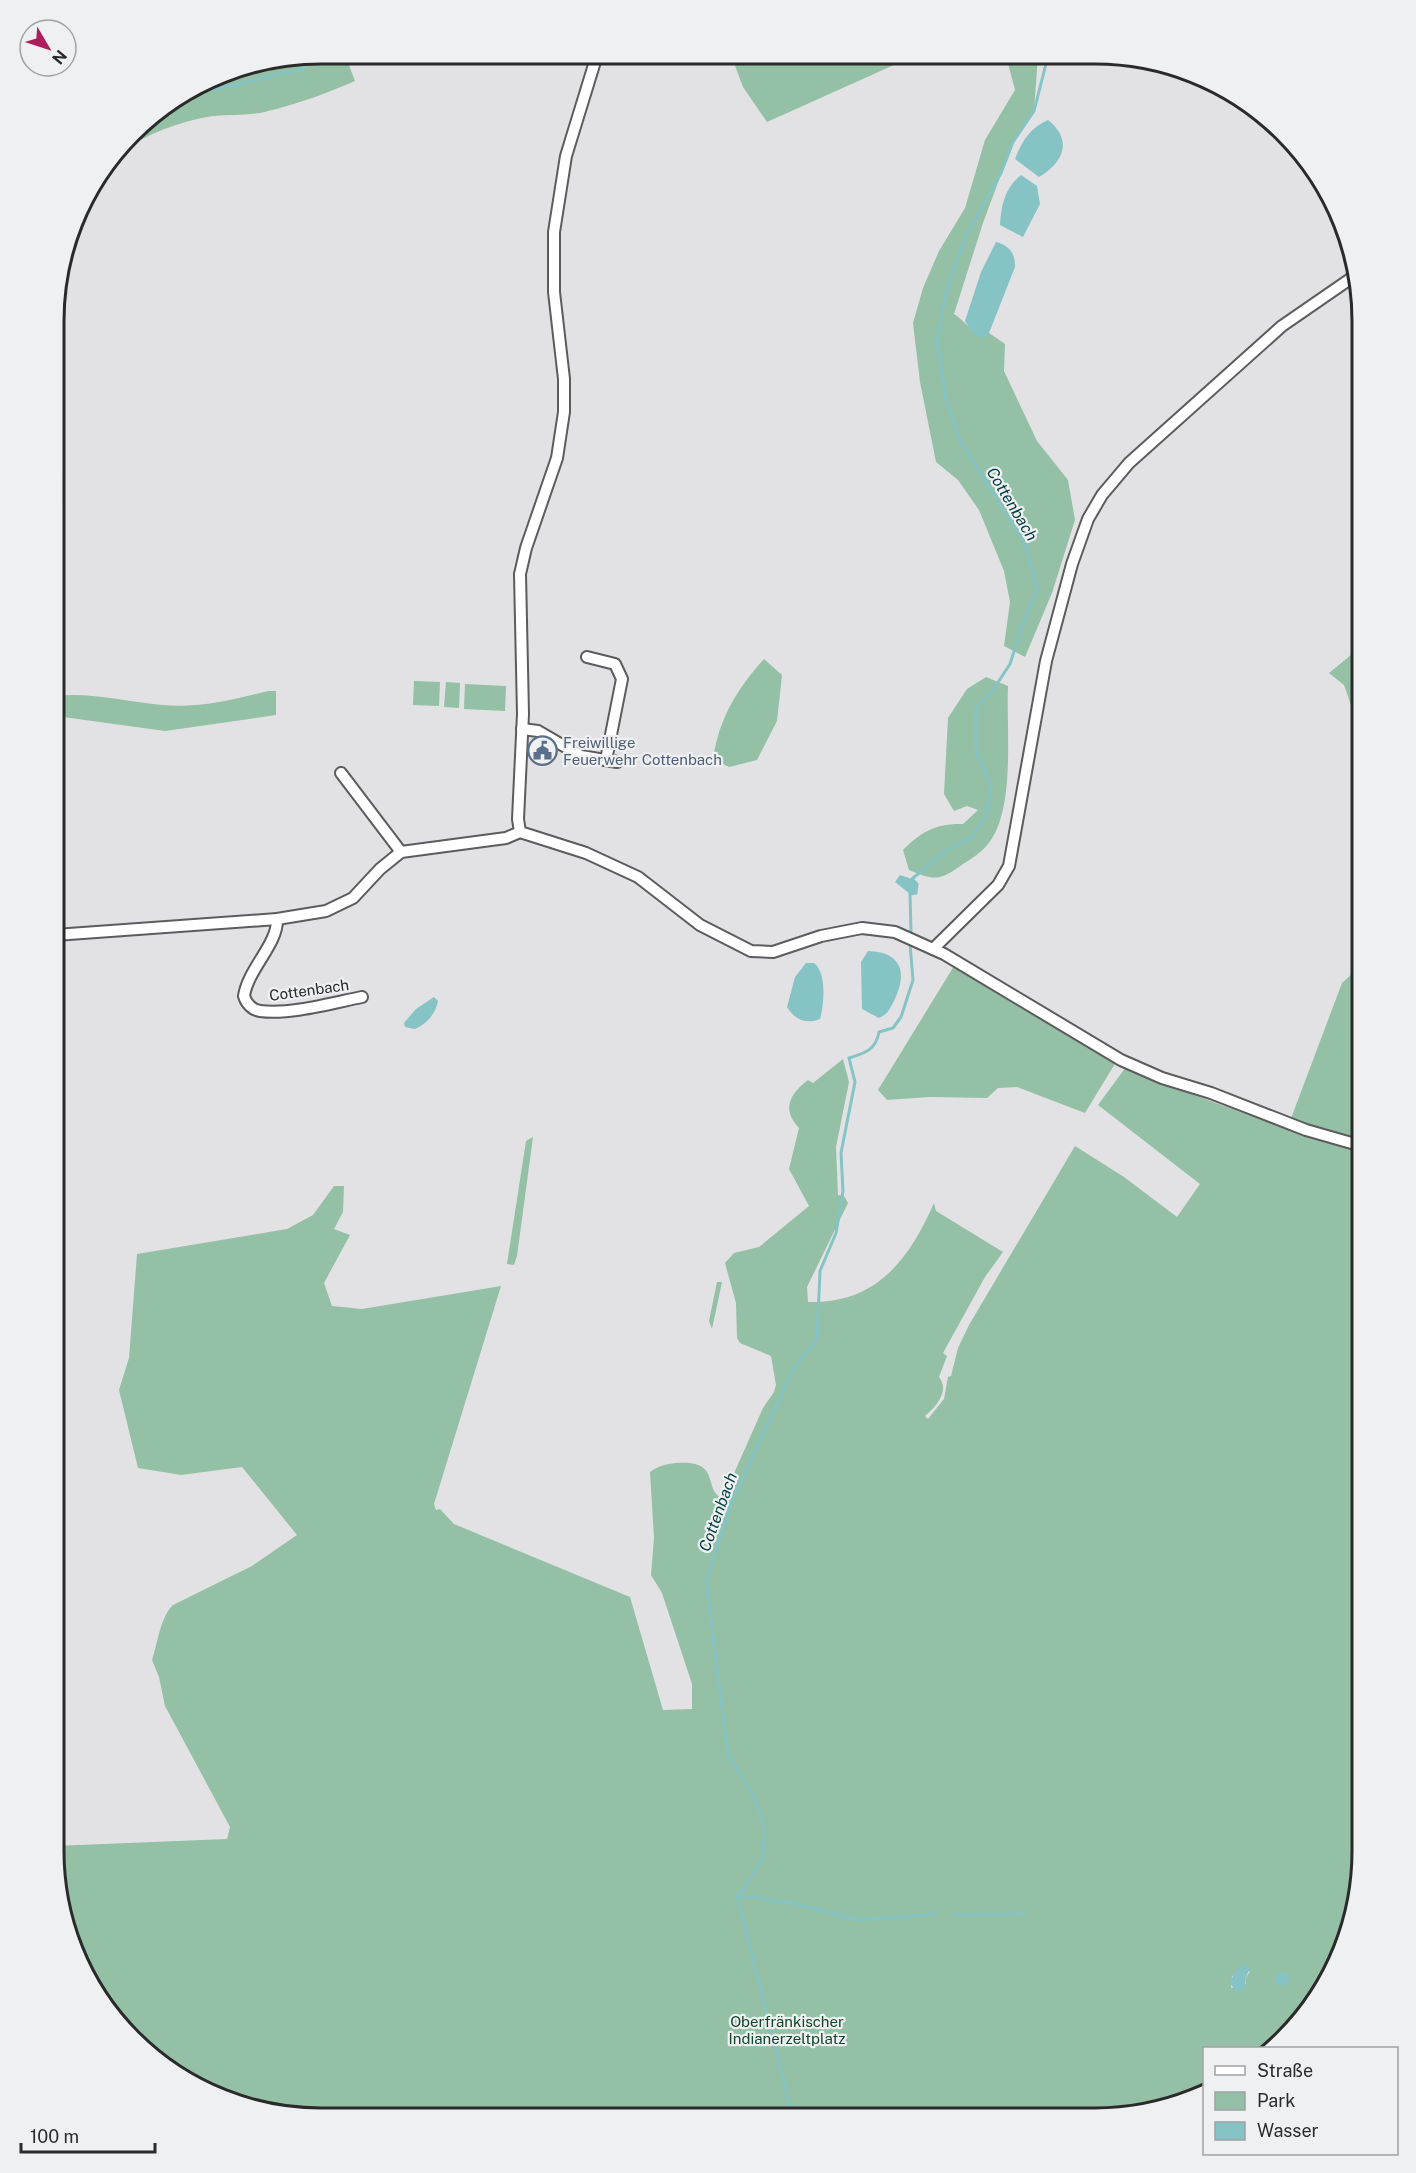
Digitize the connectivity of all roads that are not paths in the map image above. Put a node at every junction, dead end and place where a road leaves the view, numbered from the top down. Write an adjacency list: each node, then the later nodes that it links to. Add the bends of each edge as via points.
1 (594, 64): 4 (street, via 571,138 558,203 554,267 564,411 557,458 520,574)
2 (1348, 280): 10 (street, via 1282,326 1129,463 1102,495 1088,519 1072,564 1046,662 1009,866 998,885)
3 (587, 657): 4 (street, via 615,664 622,679 611,761 581,756 538,731)
4 (522, 729): 6 (street)
5 (341, 773): 7 (street)
6 (520, 832): 7 (street, via 506,838); 10 (street, via 586,853 638,877 700,925 751,951 773,952 821,936 872,927 895,932)
7 (401, 852): 8 (street, via 340,906)
8 (277, 919): 9 (street); 11 (street, Cottenbach, via 274,933 246,985 244,996 250,1006 260,1011 302,1008)
9 (64, 934)
10 (933, 949): 12 (street, via 1121,1060 1305,1130)
11 (362, 997)
12 (1352, 1143)

